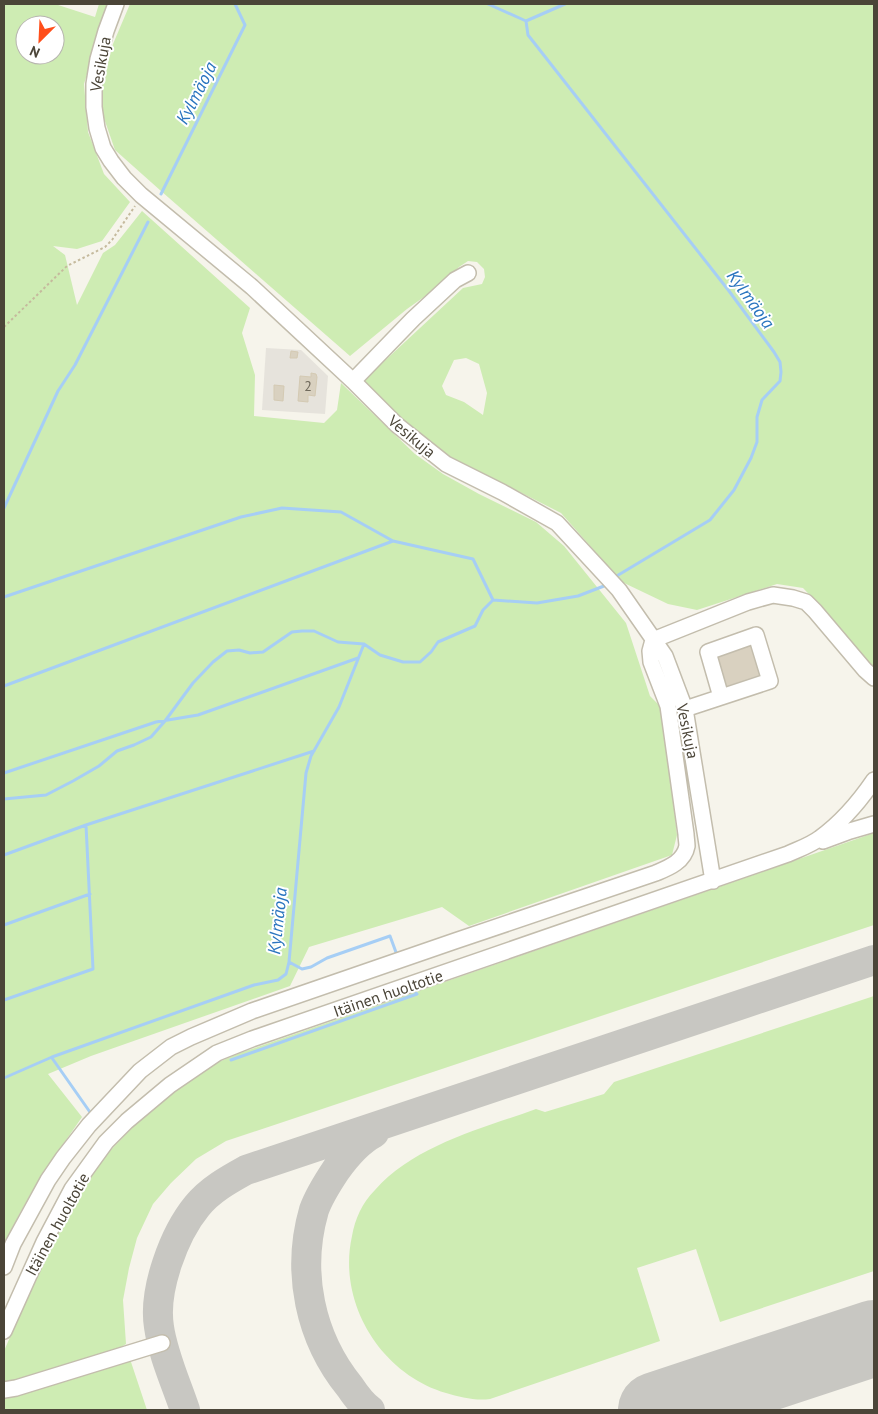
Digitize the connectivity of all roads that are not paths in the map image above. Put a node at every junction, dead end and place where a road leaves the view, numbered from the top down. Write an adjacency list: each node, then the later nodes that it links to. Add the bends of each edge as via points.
1 (116, 4): 3 (lane, Vesikuja, via 98,58 94,84 97,128 111,161 141,195 252,287)
2 (468, 273): 3 (lane, via 455,280 413,319)
3 (353, 381): 4 (lane, Vesikuja, via 396,425 446,464 557,523 618,590)
4 (653, 640): 5 (lane, via 748,602 773,595 793,598 806,602); 7 (lane, Vesikuja, via 665,656); 12 (lane, via 651,662 668,706 686,834 686,846 674,865 252,1011 171,1048 140,1071 63,1158 13,1244)
5 (874, 678)
6 (721, 697): 6 (lane, via 770,681 756,635 708,652); 7 (lane)
7 (686, 709): 11 (lane, Vesikuja)
8 (874, 780): 10 (lane, Itäinen huoltotie, via 842,820 819,839)
9 (874, 824): 10 (lane)
10 (788, 854): 11 (lane, Itäinen huoltotie)
11 (714, 881): 13 (lane, Itäinen huoltotie, via 217,1053 170,1085 106,1142 72,1189)
12 (4, 1267)
13 (4, 1331)
14 (162, 1343): 15 (lane)
15 (4, 1390)

